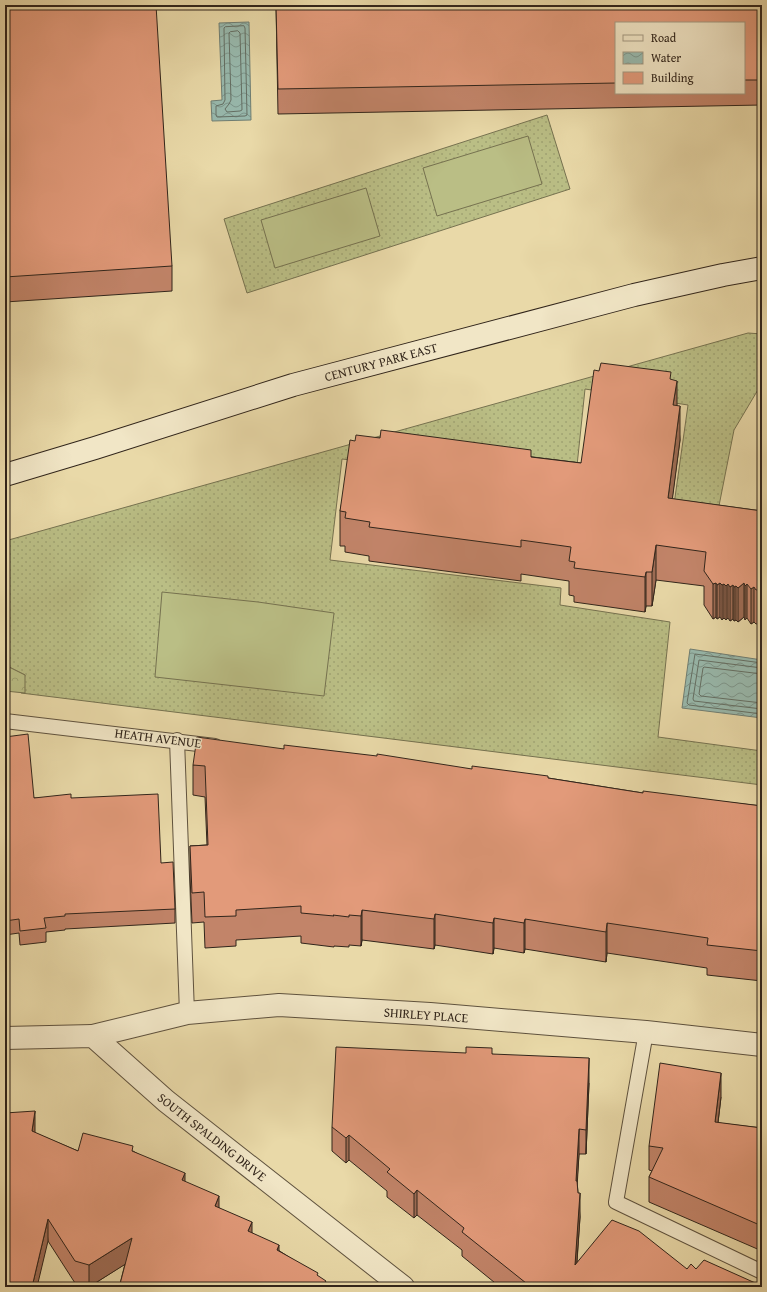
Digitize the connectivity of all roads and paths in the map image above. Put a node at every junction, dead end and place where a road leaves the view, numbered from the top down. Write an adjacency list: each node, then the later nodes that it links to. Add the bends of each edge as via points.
1 (762, 268): 2 (street, CENTURY PARK EAST, via 634,295 293,385)
2 (5, 475)
3 (5, 721): 4 (lane, HEATH AVENUE)
4 (177, 740): 5 (lane, HEATH AVENUE); 6 (lane)
5 (224, 747)
6 (187, 1013): 7 (street, SHIRLEY PLACE, via 279,1005 430,1014); 8 (street, SHIRLEY PLACE)
7 (646, 1032): 10 (street, SHIRLEY PLACE); 11 (lane, via 616,1202)
8 (93, 1036): 9 (street); 12 (street, SOUTH SPALDING DRIVE, via 166,1101)
9 (5, 1038)
10 (762, 1045)
11 (762, 1272)
12 (403, 1287)

